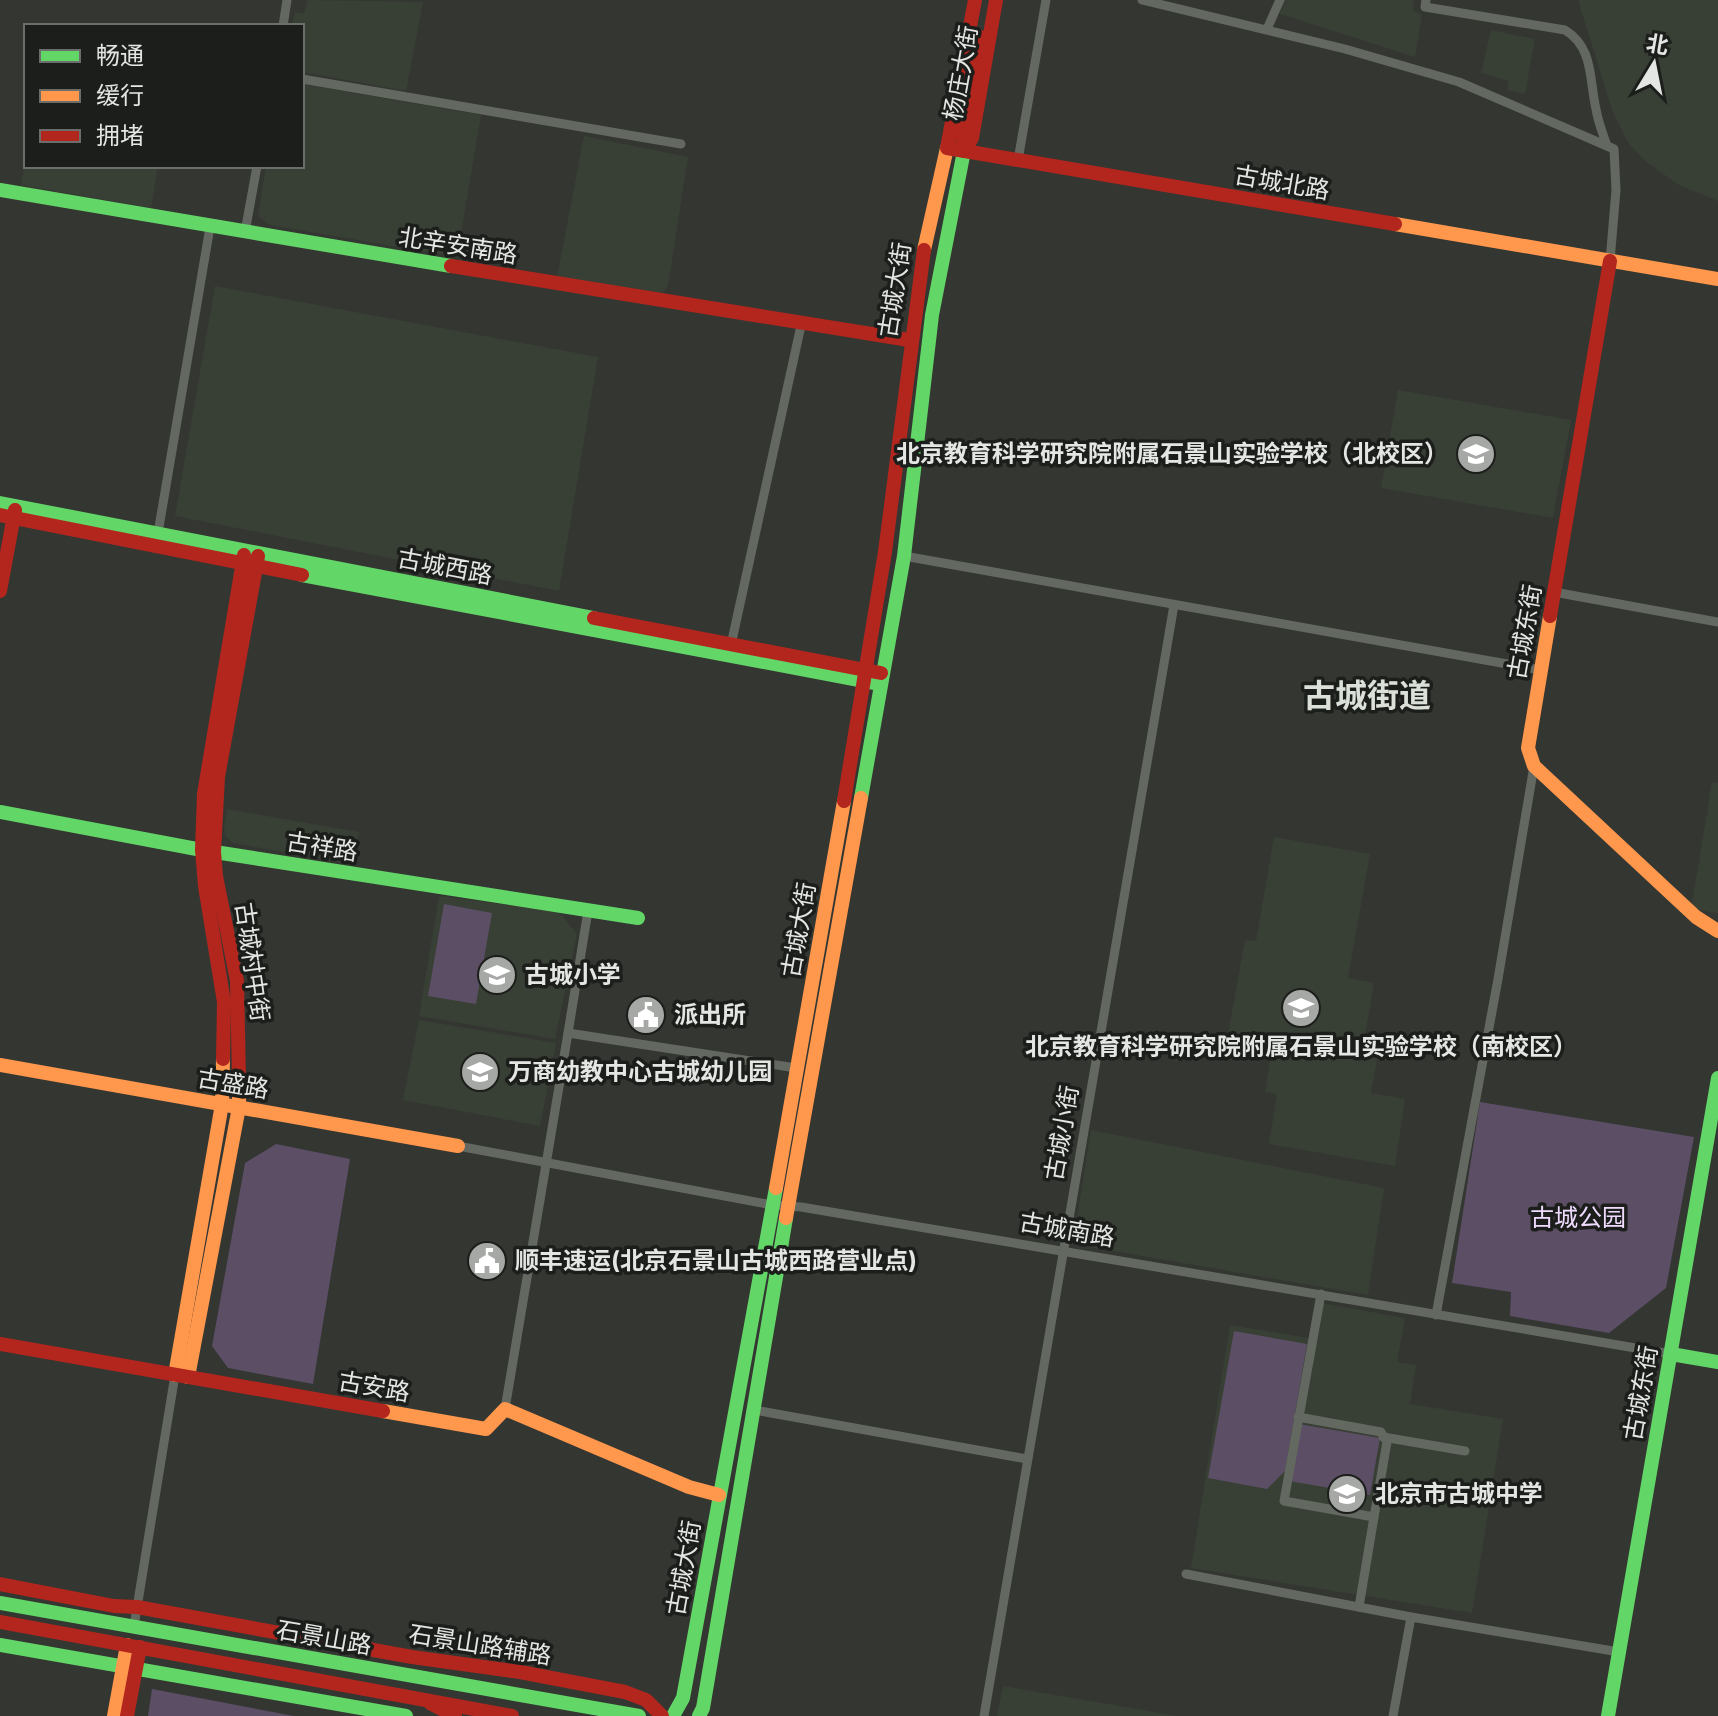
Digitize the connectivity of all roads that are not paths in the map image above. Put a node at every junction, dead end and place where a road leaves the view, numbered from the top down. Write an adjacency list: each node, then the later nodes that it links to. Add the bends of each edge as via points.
1 (287, 0): 9 (street)
2 (975, 0): 14 (main road, 杨庄大街)
3 (987, 0): 15 (main road)
4 (996, 0): 15 (main road, 杨庄大街, via 972,138)
5 (1046, 0): 16 (street)
6 (1142, 0): 10 (street)
7 (1280, 0): 10 (street)
8 (1426, 0): 13 (street, via 1425,7 1565,30 1578,38 1588,55)
9 (283, 24)
10 (1267, 29): 13 (street, via 1459,82)
11 (304, 79): 12 (street)
12 (681, 144)
13 (1607, 146): 21 (street, via 1614,149 1616,190)
14 (947, 148): 15 (main road, 古城北路); 24 (main road, 古城大街)
15 (964, 151): 16 (main road, 古城北路); 28 (main road, 古城大街, via 932,315)
16 (1018, 160): 21 (main road, 古城北路)
17 (257, 168): 20 (street)
18 (0, 190): 19 (main road, 北辛安南路, via 99,203)
19 (210, 227): 20 (main road, 北辛安南路); 27 (street)
20 (245, 232): 23 (main road, 北辛安南路)
21 (1610, 261): 22 (main road, 古城北路); 31 (main road, 古城东街)
22 (1718, 279)
23 (802, 321): 24 (main road, 北辛安南路); 34 (street)
24 (909, 340): 36 (main road, 古城大街, via 885,552)
25 (0, 503): 26 (main road, 古城西路)
26 (10, 513): 27 (main road, 古城西路); 29 (main road, 古城西路); 30 (main road)
27 (158, 533): 29 (main road, 古城西路)
28 (904, 556): 32 (street); 37 (main road, 古城大街)
29 (251, 558): 34 (main road, 古城西路); 36 (main road, 古城西路); 40 (main road, 古城村中街)
30 (0, 591)
31 (1554, 592): 33 (street); 35 (main road, 古城东街)
32 (1174, 605): 35 (street); 54 (street, 古城小街)
33 (1718, 622)
34 (731, 645): 36 (main road, 古城西路)
35 (1541, 670): 38 (main road, 古城东街, via 1528,748)
36 (864, 676): 37 (main road, 古城西路); 46 (main road, 古城大街)
37 (880, 678): 53 (main road, 古城大街)
38 (1534, 766): 43 (main road, via 1696,917); 56 (street)
39 (0, 812): 40 (main road, 古祥路)
40 (208, 851): 41 (main road, 古祥路); 48 (main road, 古城村中街, via 205,886 224,1002); 49 (main road, 古城村中街, via 237,981)
41 (588, 911): 42 (main road, 古祥路); 44 (street)
42 (638, 918)
43 (1718, 931)
44 (568, 1033): 46 (street); 51 (street)
45 (0, 1065): 48 (main road, 古盛路)
46 (796, 1068): 52 (main road, 古城大街)
47 (1718, 1078): 58 (main road, 古城东街)
48 (222, 1104): 49 (main road, 古盛路); 60 (main road, 古城村中街)
49 (239, 1107): 50 (main road, 古盛路); 60 (main road, 古城村中街)
50 (458, 1146): 51 (street, 古城南路)
51 (546, 1163): 52 (street, 古城南路); 61 (street)
52 (772, 1205): 53 (street, 古城南路); 67 (main road, 古城大街)
53 (789, 1207): 54 (street, 古城南路); 62 (main road, 古城大街)
54 (1062, 1250): 55 (street, 古城南路); 66 (street, 古城小街)
55 (1321, 1294): 56 (street, 古城南路); 63 (street)
56 (1436, 1315): 58 (street, 古城南路)
57 (0, 1344): 60 (main road, 古安路)
58 (1671, 1354): 59 (main road); 79 (main road, 古城东街)
59 (1718, 1362)
60 (182, 1376): 61 (main road, 古安路, via 486,1429); 72 (street)
61 (505, 1409): 67 (main road)
62 (754, 1410): 66 (street); 90 (main road, 古城大街)
63 (1298, 1417): 64 (street, via 1381,1432); 68 (street, via 1284,1501)
64 (1383, 1437): 65 (street); 68 (street, via 1387,1442)
65 (1465, 1451)
66 (1027, 1459): 91 (street, 古城小街)
67 (719, 1495): 89 (main road, 古城大街, via 683,1698)
68 (1374, 1517): 73 (street)
69 (1186, 1574): 73 (street)
70 (0, 1584): 72 (main road, 石景山路辅路)
71 (0, 1603): 76 (main road, 石景山路)
72 (137, 1607): 76 (street); 88 (main road, 石景山路辅路, via 625,1692 646,1700)
73 (1359, 1607): 74 (street)
74 (1411, 1617): 79 (street); 92 (street)
75 (0, 1622): 78 (main road, 石景山路)
76 (134, 1626): 87 (main road, 石景山路)
77 (0, 1645): 80 (main road)
78 (134, 1646): 80 (main road); 81 (main road, 石景山路)
79 (1619, 1652): 93 (main road, 古城东街)
80 (130, 1667): 82 (main road); 83 (main road); 84 (main road)
81 (426, 1701): 85 (main road); 86 (main road, 石景山路)
82 (114, 1716)
83 (127, 1716)
84 (406, 1716)
85 (455, 1716)
86 (512, 1716)
87 (639, 1716)
88 (662, 1716)
89 (673, 1716)
90 (699, 1716)
91 (984, 1716)
92 (1393, 1716)
93 (1608, 1716)

